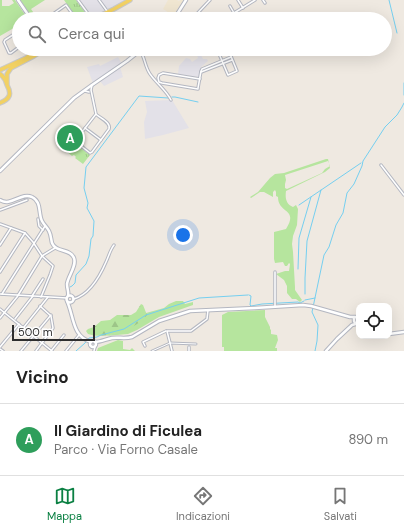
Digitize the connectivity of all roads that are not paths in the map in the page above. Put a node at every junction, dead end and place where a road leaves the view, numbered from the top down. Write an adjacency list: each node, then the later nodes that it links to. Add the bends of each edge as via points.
1 (17, 0): 13 (street)
2 (78, 0): 16 (street)
3 (99, 0): 17 (street)
4 (131, 0): 17 (main road); 18 (main road)
5 (186, 0): 19 (street)
6 (210, 0): 20 (street)
7 (238, 0): 12 (street)
8 (255, 0): 12 (street)
9 (263, 0): 10 (street)
10 (265, 4)
11 (230, 6): 21 (street)
12 (243, 8): 22 (street)
13 (25, 12)
14 (56, 12): 15 (street, via 66,5)
15 (71, 12)
16 (87, 12)
17 (108, 12)
18 (113, 12)
19 (178, 12)
20 (199, 12)
21 (233, 12)
22 (236, 12)
23 (12, 36): 24 (street, via 4,42 9,53)
24 (12, 51)
25 (26, 56): 36 (main road)
26 (34, 56): 40 (main road, via 11,68 7,74)
27 (133, 56): 41 (street)
28 (143, 56): 45 (street, via 148,71)
29 (220, 56): 31 (street)
30 (231, 57): 31 (street); 32 (street)
31 (222, 60): 33 (street); 34 (street)
32 (232, 60): 33 (street); 33 (street, via 237,71 228,75)
33 (223, 63): 35 (street)
34 (209, 66): 35 (street); 37 (street)
35 (210, 68): 37 (street)
36 (0, 70)
37 (201, 72): 39 (street)
38 (0, 74): 40 (main road)
39 (200, 79): 39 (street, via 198,89 162,83 158,78 164,74)
40 (7, 83): 46 (main road, via 9,95)
41 (92, 85): 42 (street); 43 (street)
42 (88, 88): 43 (street); 44 (street)
43 (90, 91): 44 (street); 47 (street)
44 (81, 93): 51 (street)
45 (171, 100)
46 (0, 103)
47 (96, 114): 48 (street); 49 (street, via 110,126)
48 (85, 128): 49 (street); 49 (street, via 75,141 87,151 90,153)
49 (101, 140)
50 (381, 165): 52 (street)
51 (0, 171)
52 (404, 195)
53 (16, 199): 54 (street, via 8,202); 56 (street); 60 (street, via 25,196 33,198 39,204 38,214)
54 (0, 200)
55 (27, 200): 56 (street)
56 (18, 203): 57 (street)
57 (0, 210)
58 (38, 219): 62 (street)
59 (0, 224): 61 (street)
60 (45, 226): 62 (street); 67 (street)
61 (11, 228): 63 (street); 66 (street)
62 (43, 230): 64 (street)
63 (26, 232): 64 (street); 69 (street)
64 (34, 243): 68 (street); 72 (street)
65 (114, 244): 78 (street, via 92,286)
66 (0, 245)
67 (56, 248): 68 (street); 77 (street, via 69,253 74,259 68,283)
68 (42, 256): 73 (street); 75 (street, via 53,267)
69 (0, 272)
70 (275, 272): 80 (street)
71 (43, 279): 74 (street)
72 (1, 294): 73 (street)
73 (17, 296): 74 (street); 85 (street)
74 (33, 296): 75 (street); 88 (street)
75 (41, 297): 76 (street)
76 (48, 297): 77 (street); 81 (street)
77 (68, 298): 78 (street); 79 (street); 82 (street)
78 (74, 299): 79 (street)
79 (71, 302): 82 (street)
80 (275, 304): 84 (street, via 255,308); 89 (street, via 316,307 350,316)
81 (40, 306): 86 (street); 91 (street)
82 (70, 307): 96 (street)
83 (0, 309): 85 (street)
84 (208, 310): 92 (street, via 207,320 192,330); 101 (street, via 183,312 159,321 132,337 112,338)
85 (4, 312): 87 (street); 88 (street)
86 (51, 315): 97 (street); 98 (street, via 53,329)
87 (0, 318)
88 (14, 320): 90 (street)
89 (356, 321): 113 (street)
90 (19, 324): 91 (street); 104 (street)
91 (23, 327): 97 (street)
92 (167, 331): 99 (street); 102 (street, via 143,342)
93 (404, 332): 94 (street)
94 (392, 334)
95 (64, 335): 108 (street)
96 (79, 335): 101 (street); 109 (street)
97 (34, 336): 98 (street); 106 (street)
98 (42, 343): 107 (street); 108 (street)
99 (170, 343): 100 (street); 110 (street); 111 (street)
100 (196, 344)
101 (94, 346)
102 (145, 346)
103 (189, 347): 112 (street)
104 (0, 348): 105 (street)
105 (3, 351)
106 (21, 351)
107 (36, 351)
108 (52, 351)
109 (66, 351)
110 (152, 351)
111 (172, 351)
112 (189, 351)
113 (326, 351)

